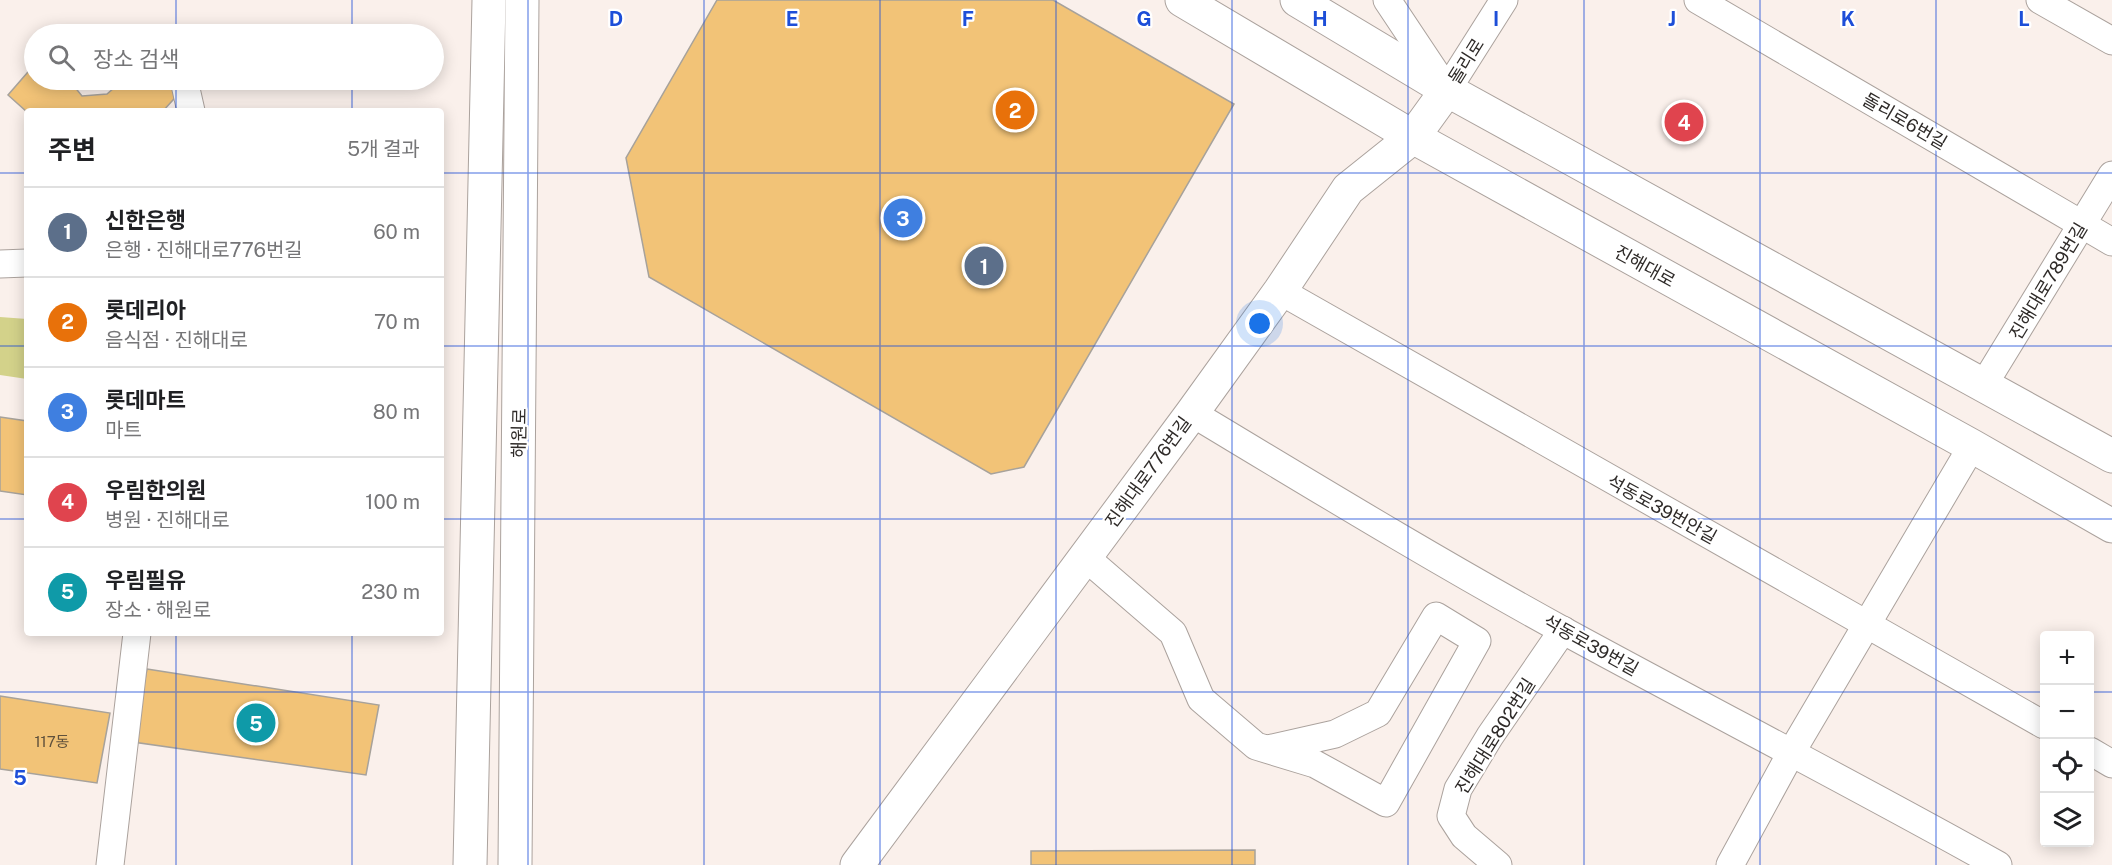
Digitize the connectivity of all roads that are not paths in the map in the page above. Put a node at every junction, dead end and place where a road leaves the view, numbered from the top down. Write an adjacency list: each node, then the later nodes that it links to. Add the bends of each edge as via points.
1 (489, 0): 33 (main road)
2 (522, 0): 34 (main road, 해원로)
3 (1182, 0): 13 (main road, 진해대로)
4 (1297, 0): 11 (main road)
5 (1387, 0): 11 (street, 돌리로)
6 (1504, 0): 11 (street, 돌리로)
7 (1698, 0): 15 (street, 돌리로6번길)
8 (2040, 0): 9 (street)
9 (2112, 41)
10 (186, 90): 12 (street)
11 (1447, 90): 13 (main road, 진해대로776번길); 18 (main road)
12 (190, 108)
13 (1413, 137): 17 (main road, 진해대로776번길, via 1348,189); 20 (main road, 진해대로)
14 (2112, 175): 15 (street, 진해대로789번길)
15 (2082, 225): 16 (street, 돌리로6번길); 18 (street, 진해대로789번길)
16 (2112, 242)
17 (1280, 291): 19 (main road, 진해대로776번길); 24 (street, 석동로39번안길)
18 (1983, 386): 21 (main road)
19 (1192, 413): 23 (main road, 진해대로776번길); 25 (street, 석동로39번길, via 1401,539)
20 (1972, 446): 22 (main road, 진해대로); 24 (street)
21 (2112, 456)
22 (2112, 526)
23 (1085, 557): 28 (street, via 1173,633 1201,699 1256,746); 35 (main road, 진해대로776번길)
24 (1866, 625): 27 (street, 석동로39번안길); 29 (street)
25 (1563, 630): 29 (street, 석동로39번길); 36 (street, 진해대로802번길, via 1458,789 1451,816 1464,836)
26 (137, 636): 32 (street)
27 (2040, 724)
28 (1268, 749): 28 (street, via 1315,764 1386,803 1477,641 1436,616 1378,713 1335,734)
29 (1791, 753): 37 (street); 38 (street, 석동로39번길)
30 (2094, 753): 31 (street)
31 (2112, 764)
32 (110, 865)
33 (470, 865)
34 (515, 865)
35 (857, 865)
36 (1498, 865)
37 (1730, 865)
38 (1998, 865)

